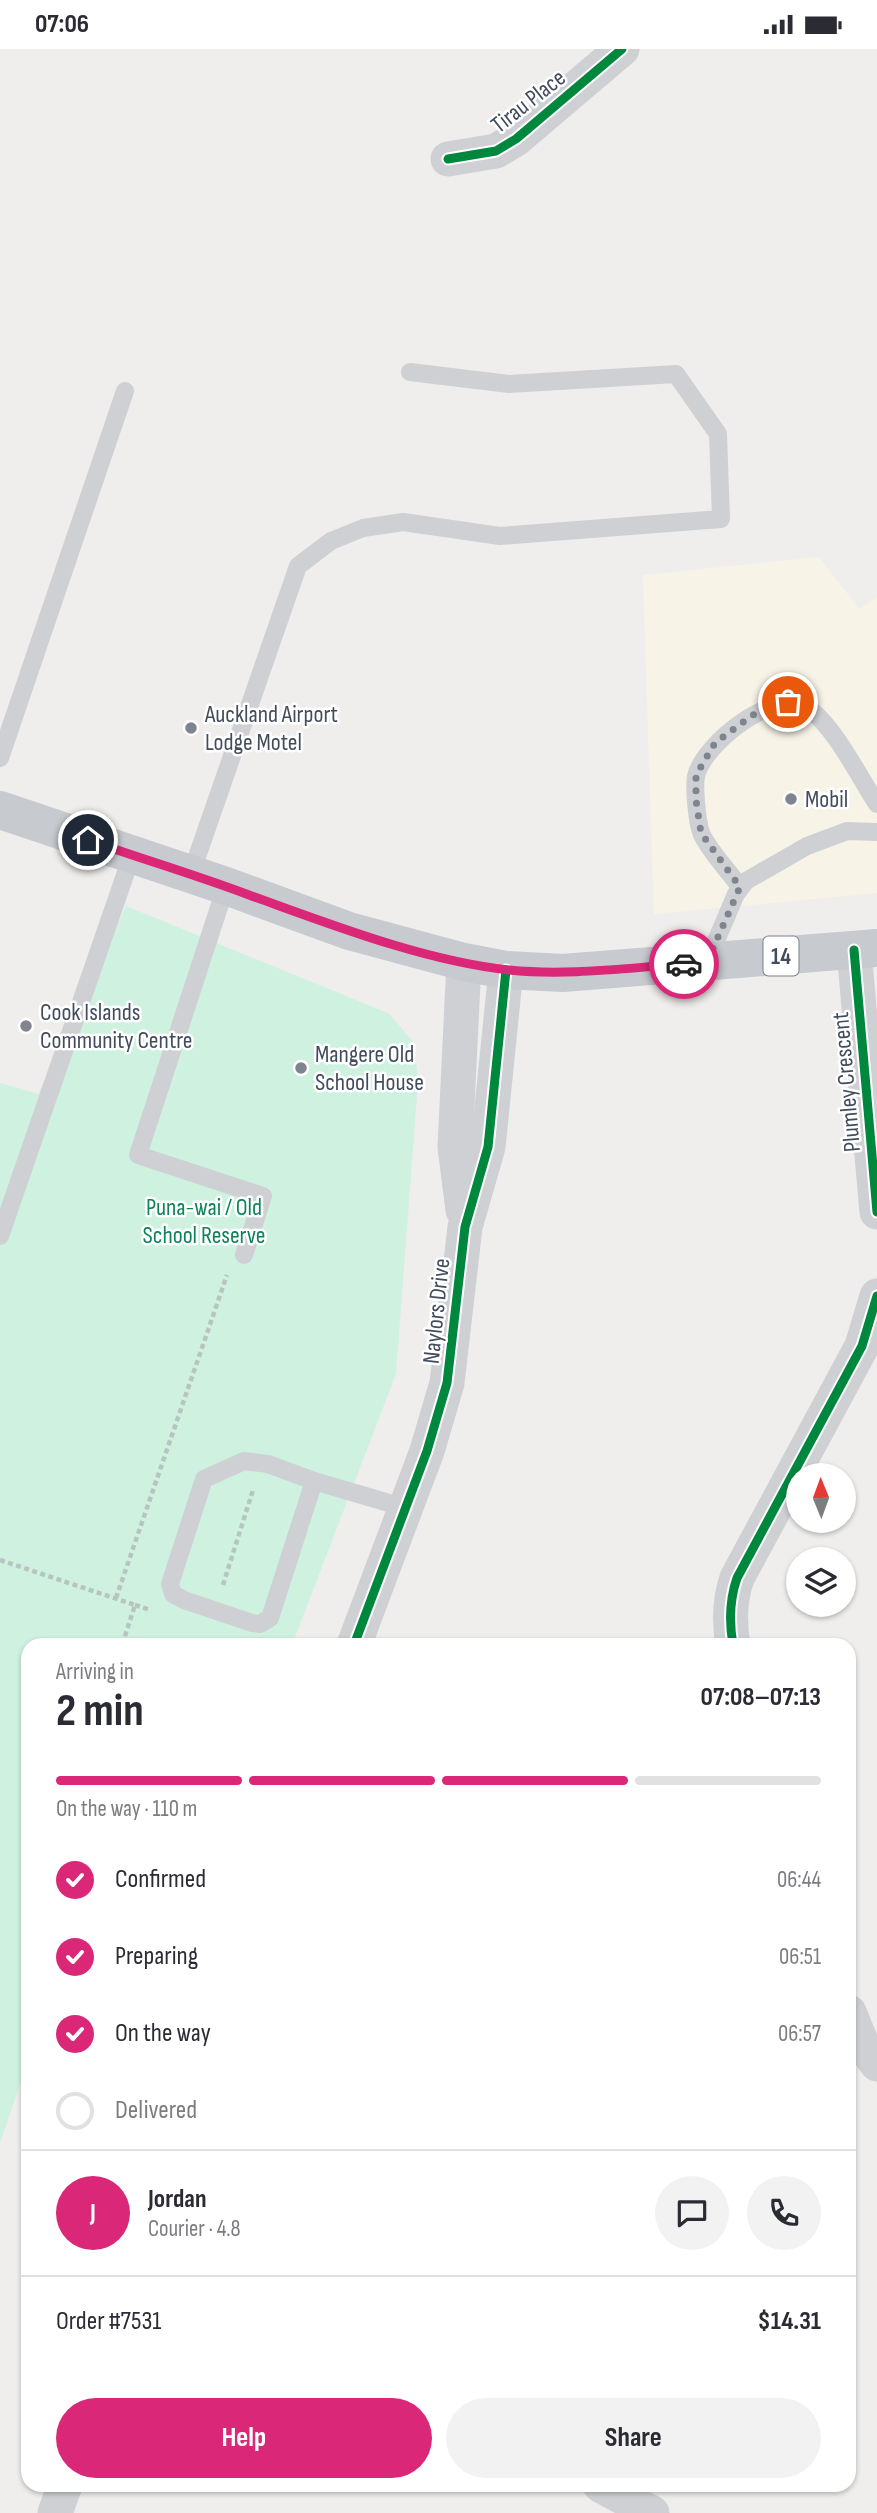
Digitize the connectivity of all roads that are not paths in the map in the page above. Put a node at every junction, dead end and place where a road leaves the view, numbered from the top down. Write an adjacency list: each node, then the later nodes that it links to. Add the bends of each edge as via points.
1 (622, 49): 2 (street, Tirau Place, via 516,139 496,151)
2 (448, 159)
3 (410, 372): 10 (lane, via 509,384 676,374 718,433 721,519 500,536 403,523 363,527 331,541 299,566)
4 (125, 391): 5 (lane)
5 (0, 758)
6 (877, 804): 11 (lane, via 823,720 806,706 788,702 757,712 715,743 696,775 701,833)
7 (0, 810): 9 (main road, 14)
8 (877, 832): 11 (lane, via 847,831 807,846)
9 (132, 856): 10 (main road, 14); 18 (lane)
10 (208, 880): 13 (main road, 14, via 349,931); 19 (lane, via 138,1155 263,1196)
11 (740, 887): 14 (lane)
12 (866, 949): 14 (main road, 14); 16 (street, Plumley Crescent)
13 (464, 962): 15 (main road, 14); 17 (street, Naylors Drive, via 455,1147)
14 (707, 962): 15 (main road, 14, via 563,974)
15 (506, 969): 17 (street, Naylors Drive, via 488,1147)
16 (877, 1212)
17 (465, 1227): 22 (street, Naylors Drive, via 447,1383)
18 (0, 1236)
19 (244, 1255)
20 (877, 1296): 24 (street, via 862,1346 743,1563 731,1594)
21 (314, 1481): 21 (lane, via 268,1464 244,1461 204,1479 170,1584 173,1594 253,1623 270,1618); 22 (lane)
22 (406, 1508): 23 (street, Naylors Drive)
23 (357, 1638)
24 (732, 1638)
25 (856, 2029): 26 (street)
26 (877, 2064)
27 (62, 2492): 29 (street)
28 (613, 2492): 30 (street)
29 (55, 2513)
30 (652, 2513)

